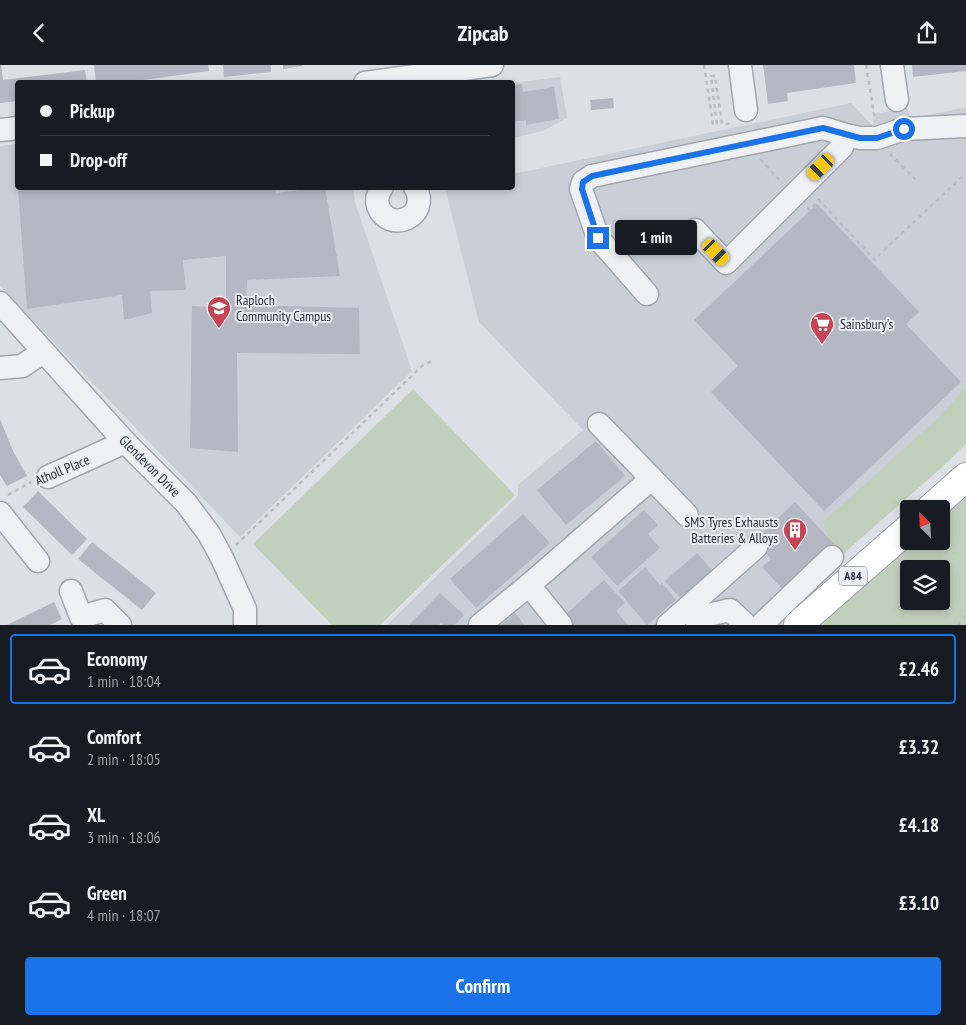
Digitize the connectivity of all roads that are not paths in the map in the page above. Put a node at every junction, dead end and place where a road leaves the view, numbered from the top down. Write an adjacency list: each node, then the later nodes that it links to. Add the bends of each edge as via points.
1 (492, 65): 4 (street)
2 (740, 65): 6 (street)
3 (892, 65): 5 (street)
4 (387, 80)
5 (897, 100)
6 (746, 110)
7 (966, 125): 10 (street, via 904,129 877,138)
8 (15, 128): 9 (street)
9 (0, 130)
10 (846, 135): 13 (street, via 842,147 726,263); 14 (street, via 823,128 592,176 583,182 582,189 598,238)
11 (380, 190): 12 (street, via 377,202 382,213 399,221 416,212 419,199)
12 (417, 190)
13 (695, 230)
14 (647, 294)
15 (0, 303): 16 (street, Glendevon Drive)
16 (43, 352): 17 (street, via 22,365); 19 (street, Glendevon Drive)
17 (0, 368)
18 (599, 424): 22 (street)
19 (125, 442): 20 (street, Atholl Place); 34 (street, Glendevon Drive, via 186,503 209,533 245,609)
20 (48, 477)
21 (966, 477): 23 (main road)
22 (651, 479): 25 (street); 30 (street)
23 (940, 500)
24 (3, 505): 29 (street)
25 (687, 515)
26 (900, 535): 40 (main road, A84)
27 (756, 547): 32 (street)
28 (832, 557): 39 (street)
29 (38, 561)
30 (529, 585): 35 (street); 36 (street)
31 (71, 591): 33 (street, via 81,617 105,610)
32 (695, 617): 37 (street); 38 (street, via 730,610)
33 (120, 625)
34 (245, 625)
35 (480, 625)
36 (562, 625)
37 (668, 625)
38 (746, 625)
39 (761, 625)
40 (798, 625)

